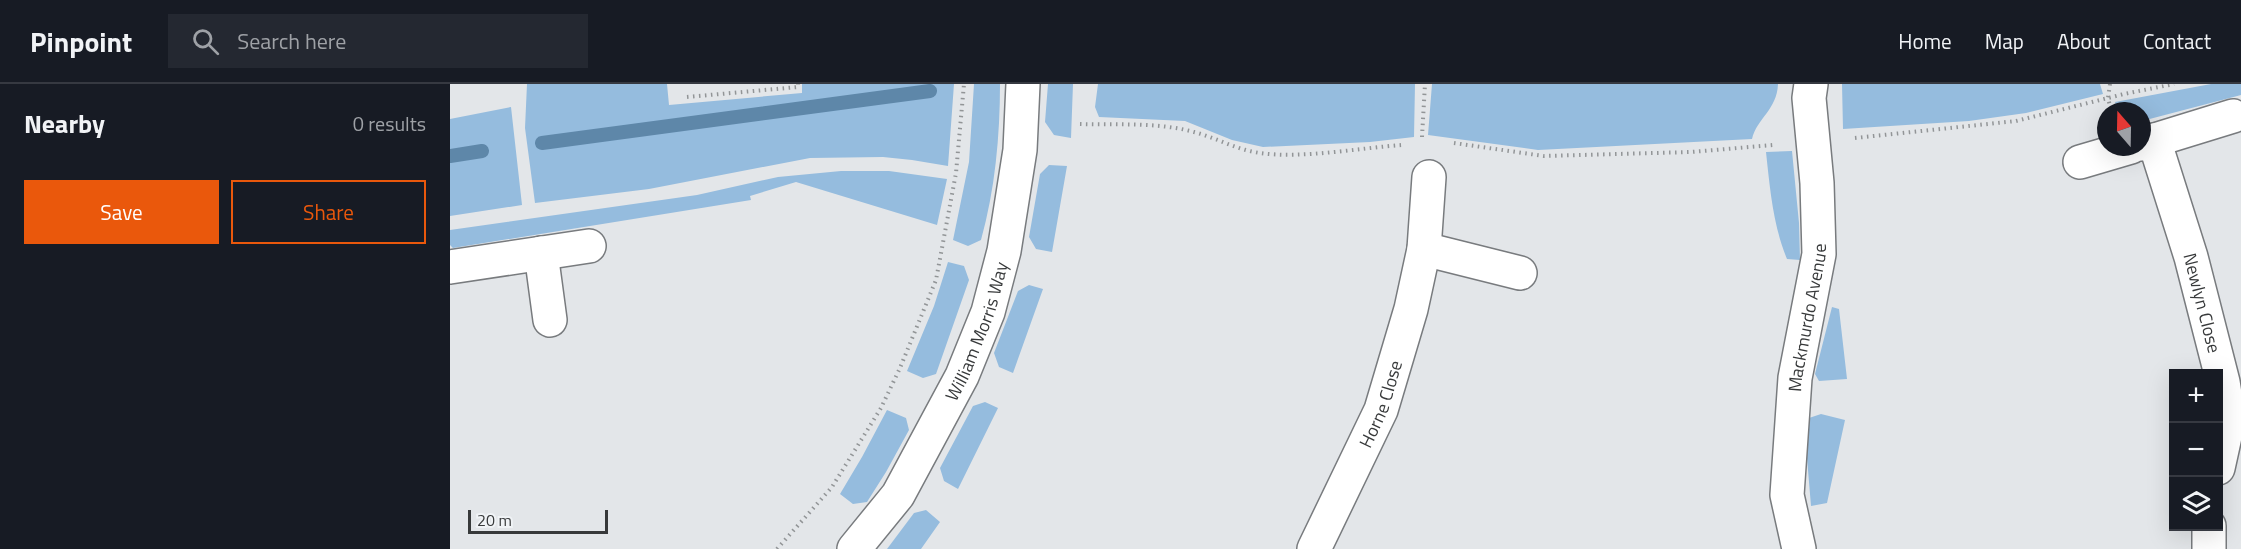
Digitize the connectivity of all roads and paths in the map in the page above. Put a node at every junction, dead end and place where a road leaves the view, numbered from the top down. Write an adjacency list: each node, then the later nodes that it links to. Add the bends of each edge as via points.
1 (798, 84): 8 (path)
2 (964, 84): 30 (path, via 956,173 936,280 881,408 832,487)
3 (1023, 84): 31 (street, William Morris Way, via 1020,150 1004,251 988,312 962,376 898,495)
4 (1425, 84): 13 (path)
5 (1811, 84): 15 (street, Mackmurdo Avenue)
6 (2110, 84): 9 (path)
7 (2174, 84): 9 (path)
8 (687, 97)
9 (2108, 98): 10 (path); 15 (path, via 2016,121)
10 (2109, 102)
11 (2233, 116): 16 (street)
12 (1080, 124): 17 (path, via 1143,125 1193,132 1261,153 1300,154)
13 (1422, 126)
14 (1449, 142): 15 (path, via 1544,156 1692,152)
15 (1812, 142): 33 (street, Mackmurdo Avenue, via 1819,254 1795,378 1788,495)
16 (2151, 142)
17 (1408, 144)
18 (2101, 156): 20 (street)
19 (2148, 156): 28 (street, Newlyn Close, via 2191,257 2223,382 2229,418)
20 (2080, 162)
21 (1429, 177): 23 (street, Horne Close)
22 (589, 246): 24 (street)
23 (1424, 249): 26 (street); 32 (street, Horne Close, via 1381,410)
24 (541, 253): 25 (street); 27 (street)
25 (450, 267)
26 (1520, 273)
27 (550, 320)
28 (2223, 445)
29 (2209, 531): 34 (street)
30 (777, 549)
31 (854, 549)
32 (1314, 549)
33 (1799, 549)
34 (2209, 549)

